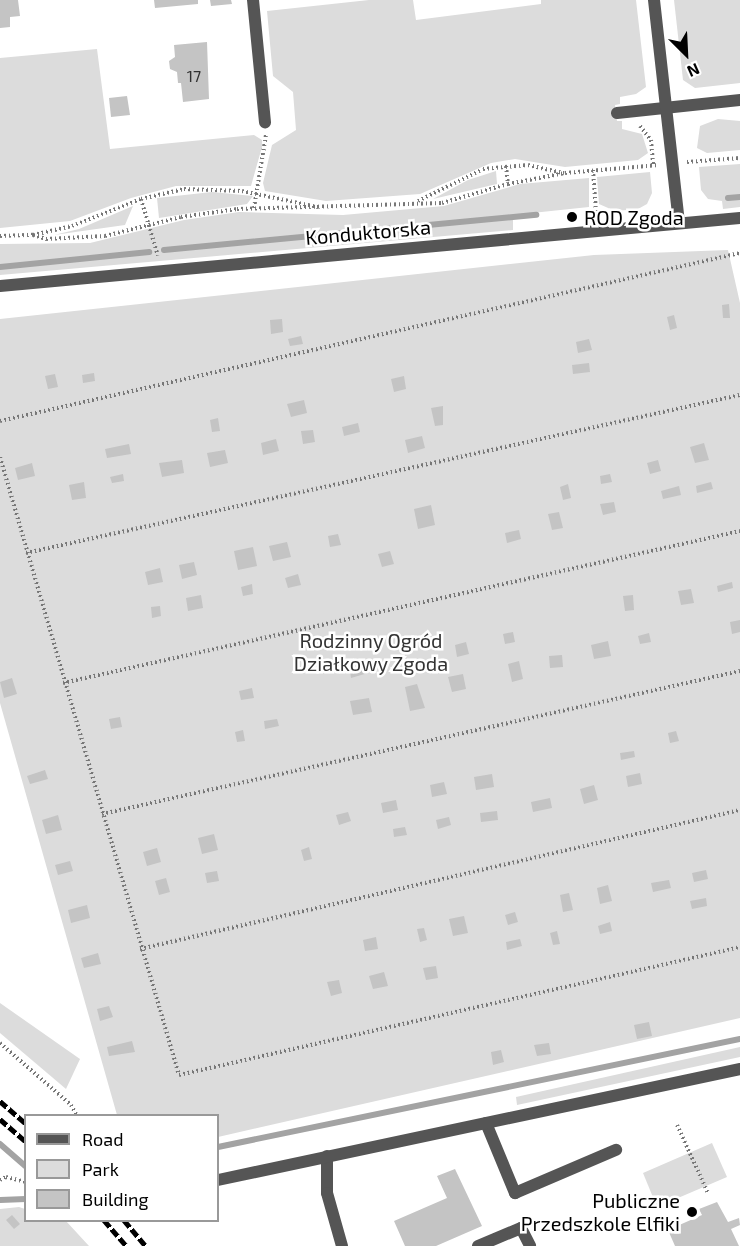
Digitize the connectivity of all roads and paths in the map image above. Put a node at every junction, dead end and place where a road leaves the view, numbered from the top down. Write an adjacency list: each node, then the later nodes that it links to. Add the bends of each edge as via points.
1 (253, 0): 6 (street)
2 (654, 0): 4 (street)
3 (740, 100): 4 (street)
4 (667, 109): 5 (street); 8 (street)
5 (620, 112): 9 (path, via 624,124 638,124 651,140)
6 (265, 122): 14 (path, via 266,151)
7 (740, 158): 8 (path)
8 (672, 163): 9 (path); 21 (street)
9 (653, 165): 11 (path)
10 (507, 166): 12 (path, via 528,165); 13 (path); 16 (path, via 483,169)
11 (593, 171): 12 (path); 19 (path)
12 (565, 173): 13 (path)
13 (508, 184): 16 (path, via 469,198)
14 (256, 193): 15 (path, via 184,189); 17 (path); 18 (path)
15 (141, 199): 22 (path); 23 (path, via 72,226)
16 (415, 202): 17 (path)
17 (318, 207): 18 (path)
18 (254, 208): 22 (path, via 181,217)
19 (596, 212)
20 (740, 218): 21 (street, Konduktorska)
21 (679, 223): 26 (street, Konduktorska)
22 (146, 226): 23 (path, via 67,239); 26 (path, via 156,245)
23 (33, 235): 24 (path)
24 (0, 236)
25 (740, 254): 29 (path)
26 (160, 271): 27 (street, Konduktorska)
27 (0, 286)
28 (740, 394): 32 (path)
29 (0, 421)
30 (0, 457): 32 (path)
31 (740, 531): 34 (path)
32 (26, 553): 34 (path)
33 (740, 671): 36 (path)
34 (63, 683): 36 (path)
35 (740, 810): 38 (path)
36 (102, 814): 38 (path)
37 (740, 947): 38 (path, via 179,1075)
38 (140, 949)
39 (0, 1044): 41 (path, via 71,1105)
40 (740, 1068): 42 (street)
41 (76, 1114)
42 (486, 1123): 44 (street, via 515,1193); 45 (street)
43 (677, 1125): 49 (path)
44 (616, 1150)
45 (327, 1156): 47 (street); 50 (street, via 327,1193)
46 (0, 1180): 48 (path, via 6,1177)
47 (219, 1180)
48 (24, 1182)
49 (708, 1193)
50 (342, 1246)
51 (478, 1246): 52 (street, via 521,1227)
52 (530, 1246)

